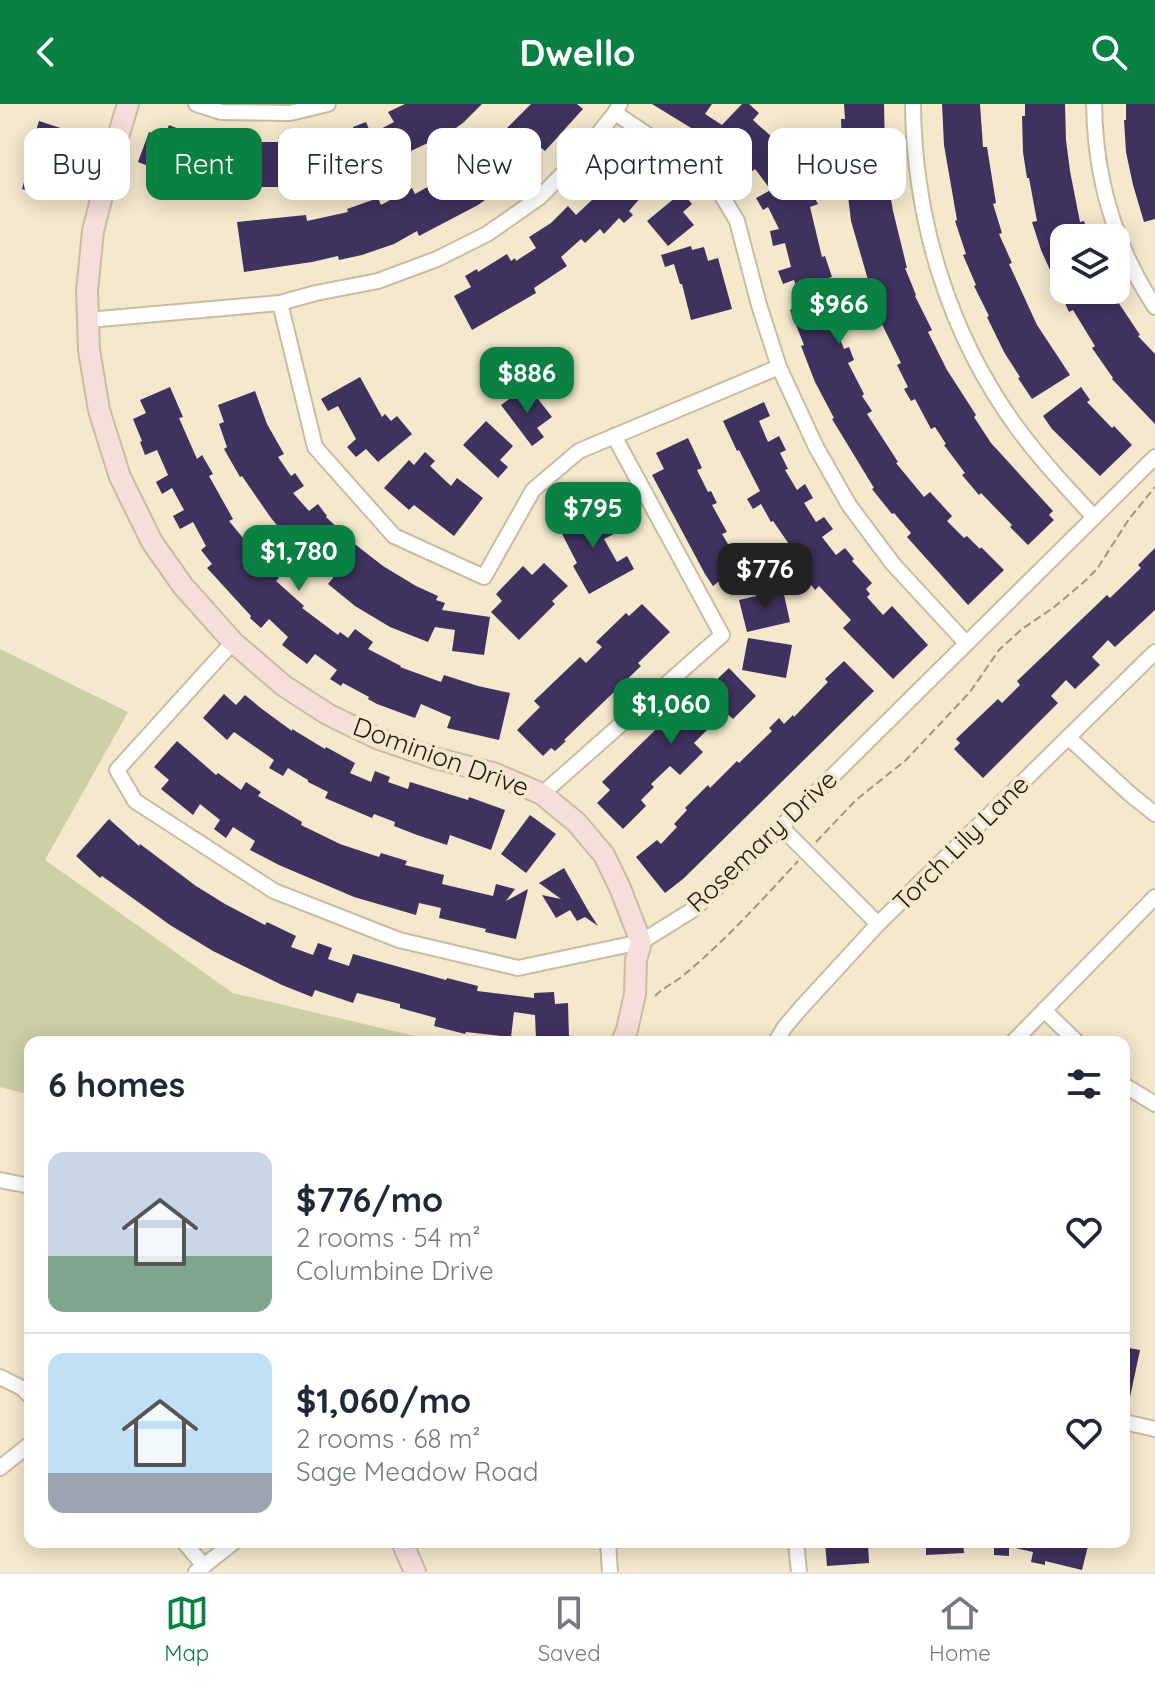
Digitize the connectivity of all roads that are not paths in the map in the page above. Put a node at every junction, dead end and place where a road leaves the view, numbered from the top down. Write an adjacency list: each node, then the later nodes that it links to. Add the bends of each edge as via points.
1 (128, 104): 9 (street, Dominion Drive, via 93,231)
2 (196, 104): 3 (street, via 221,112 290,113)
3 (328, 104)
4 (913, 104): 13 (street, via 926,222 960,329 1017,427)
5 (1094, 104): 8 (street, via 1101,179 1117,234)
6 (617, 108): 7 (street, via 540,197 487,234 378,281); 10 (street, via 718,189 737,221)
7 (280, 303): 9 (street); 11 (street, via 315,447 394,536 484,577 533,490 579,451)
8 (1155, 307)
9 (88, 320): 14 (street, Dominion Drive, via 99,410 120,477 152,542)
10 (779, 367): 11 (street); 15 (street, via 849,505 893,564)
11 (614, 436): 18 (street, via 722,635)
12 (1155, 457): 13 (street, Rosemary Drive)
13 (1094, 517): 15 (street, Rosemary Drive)
14 (233, 642): 18 (street, Dominion Drive, via 284,686 329,715 379,739 493,773); 23 (street, Rosemary Drive, via 117,770 135,801 274,891 399,940 518,968)
15 (966, 643): 20 (street, Rosemary Drive)
16 (1155, 652): 17 (street, Torch Lily Lane)
17 (1068, 737): 19 (street); 22 (street, Torch Lily Lane)
18 (542, 794): 23 (street, Dominion Drive, via 604,855)
19 (1155, 814)
20 (781, 827): 22 (street); 23 (street, Rosemary Drive, via 694,909)
21 (1155, 897): 24 (street)
22 (878, 924): 26 (street, Torch Lily Lane)
23 (641, 942): 25 (street, Dominion Drive)
24 (1044, 1010): 27 (street); 28 (street)
25 (624, 1036)
26 (780, 1036)
27 (1019, 1036)
28 (1071, 1036)
29 (1130, 1089): 30 (street)
30 (1155, 1104)
31 (0, 1180): 32 (street)
32 (24, 1185)
33 (0, 1377): 34 (street)
34 (24, 1390)
35 (1130, 1423): 36 (street)
36 (1155, 1429)
37 (24, 1449): 38 (street)
38 (0, 1468)
39 (188, 1548): 44 (street)
40 (226, 1548): 44 (street)
41 (405, 1548): 45 (street)
42 (608, 1548): 46 (street)
43 (797, 1548): 47 (street)
44 (200, 1569)
45 (415, 1572)
46 (610, 1572)
47 (799, 1572)

